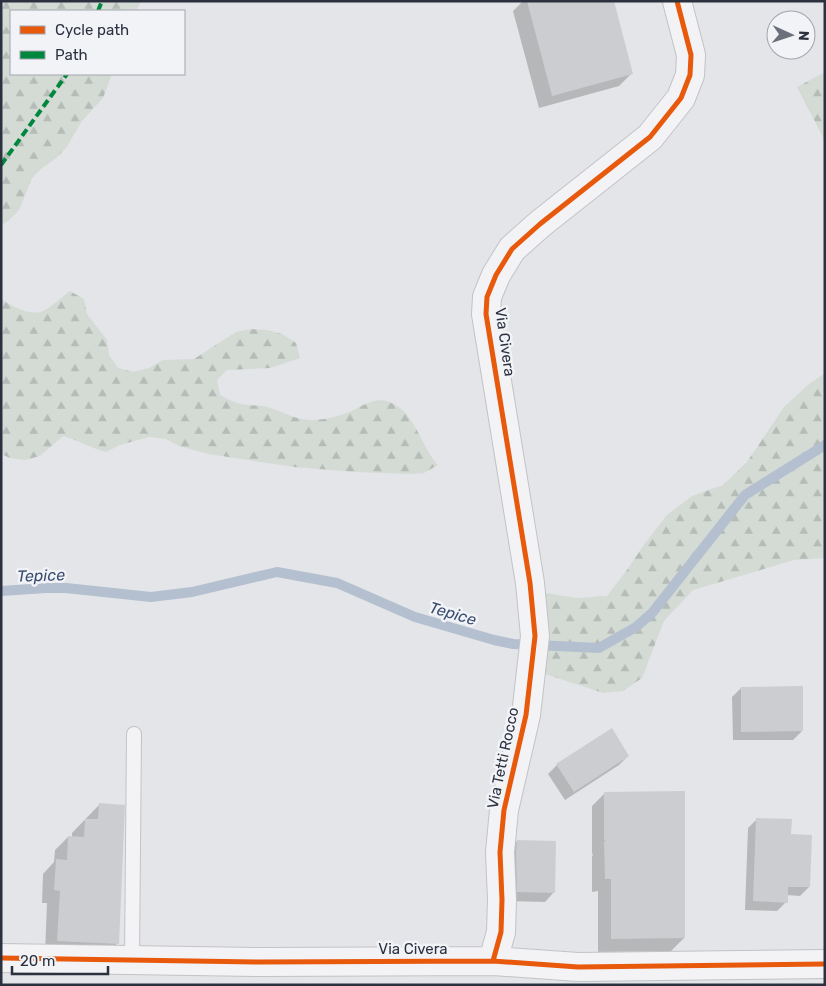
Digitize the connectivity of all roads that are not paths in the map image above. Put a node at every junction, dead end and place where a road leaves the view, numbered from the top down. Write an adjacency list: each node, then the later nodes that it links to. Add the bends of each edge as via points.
1 (677, 1): 2 (street, Via Civera, via 691,55 690,75 681,98 650,137 512,248 487,298 486,314 530,583)
2 (534, 643): 6 (street, Via Tetti Rocco, via 526,715 504,810 500,852 501,932)
3 (134, 734): 5 (lane)
4 (1, 958): 5 (street, Via Civera)
5 (132, 960): 7 (street, Via Civera)
6 (493, 961): 7 (street, Via Civera); 8 (street, Via Civera, via 578,967)
7 (261, 962): 9 (street)
8 (825, 964)
9 (276, 985)

